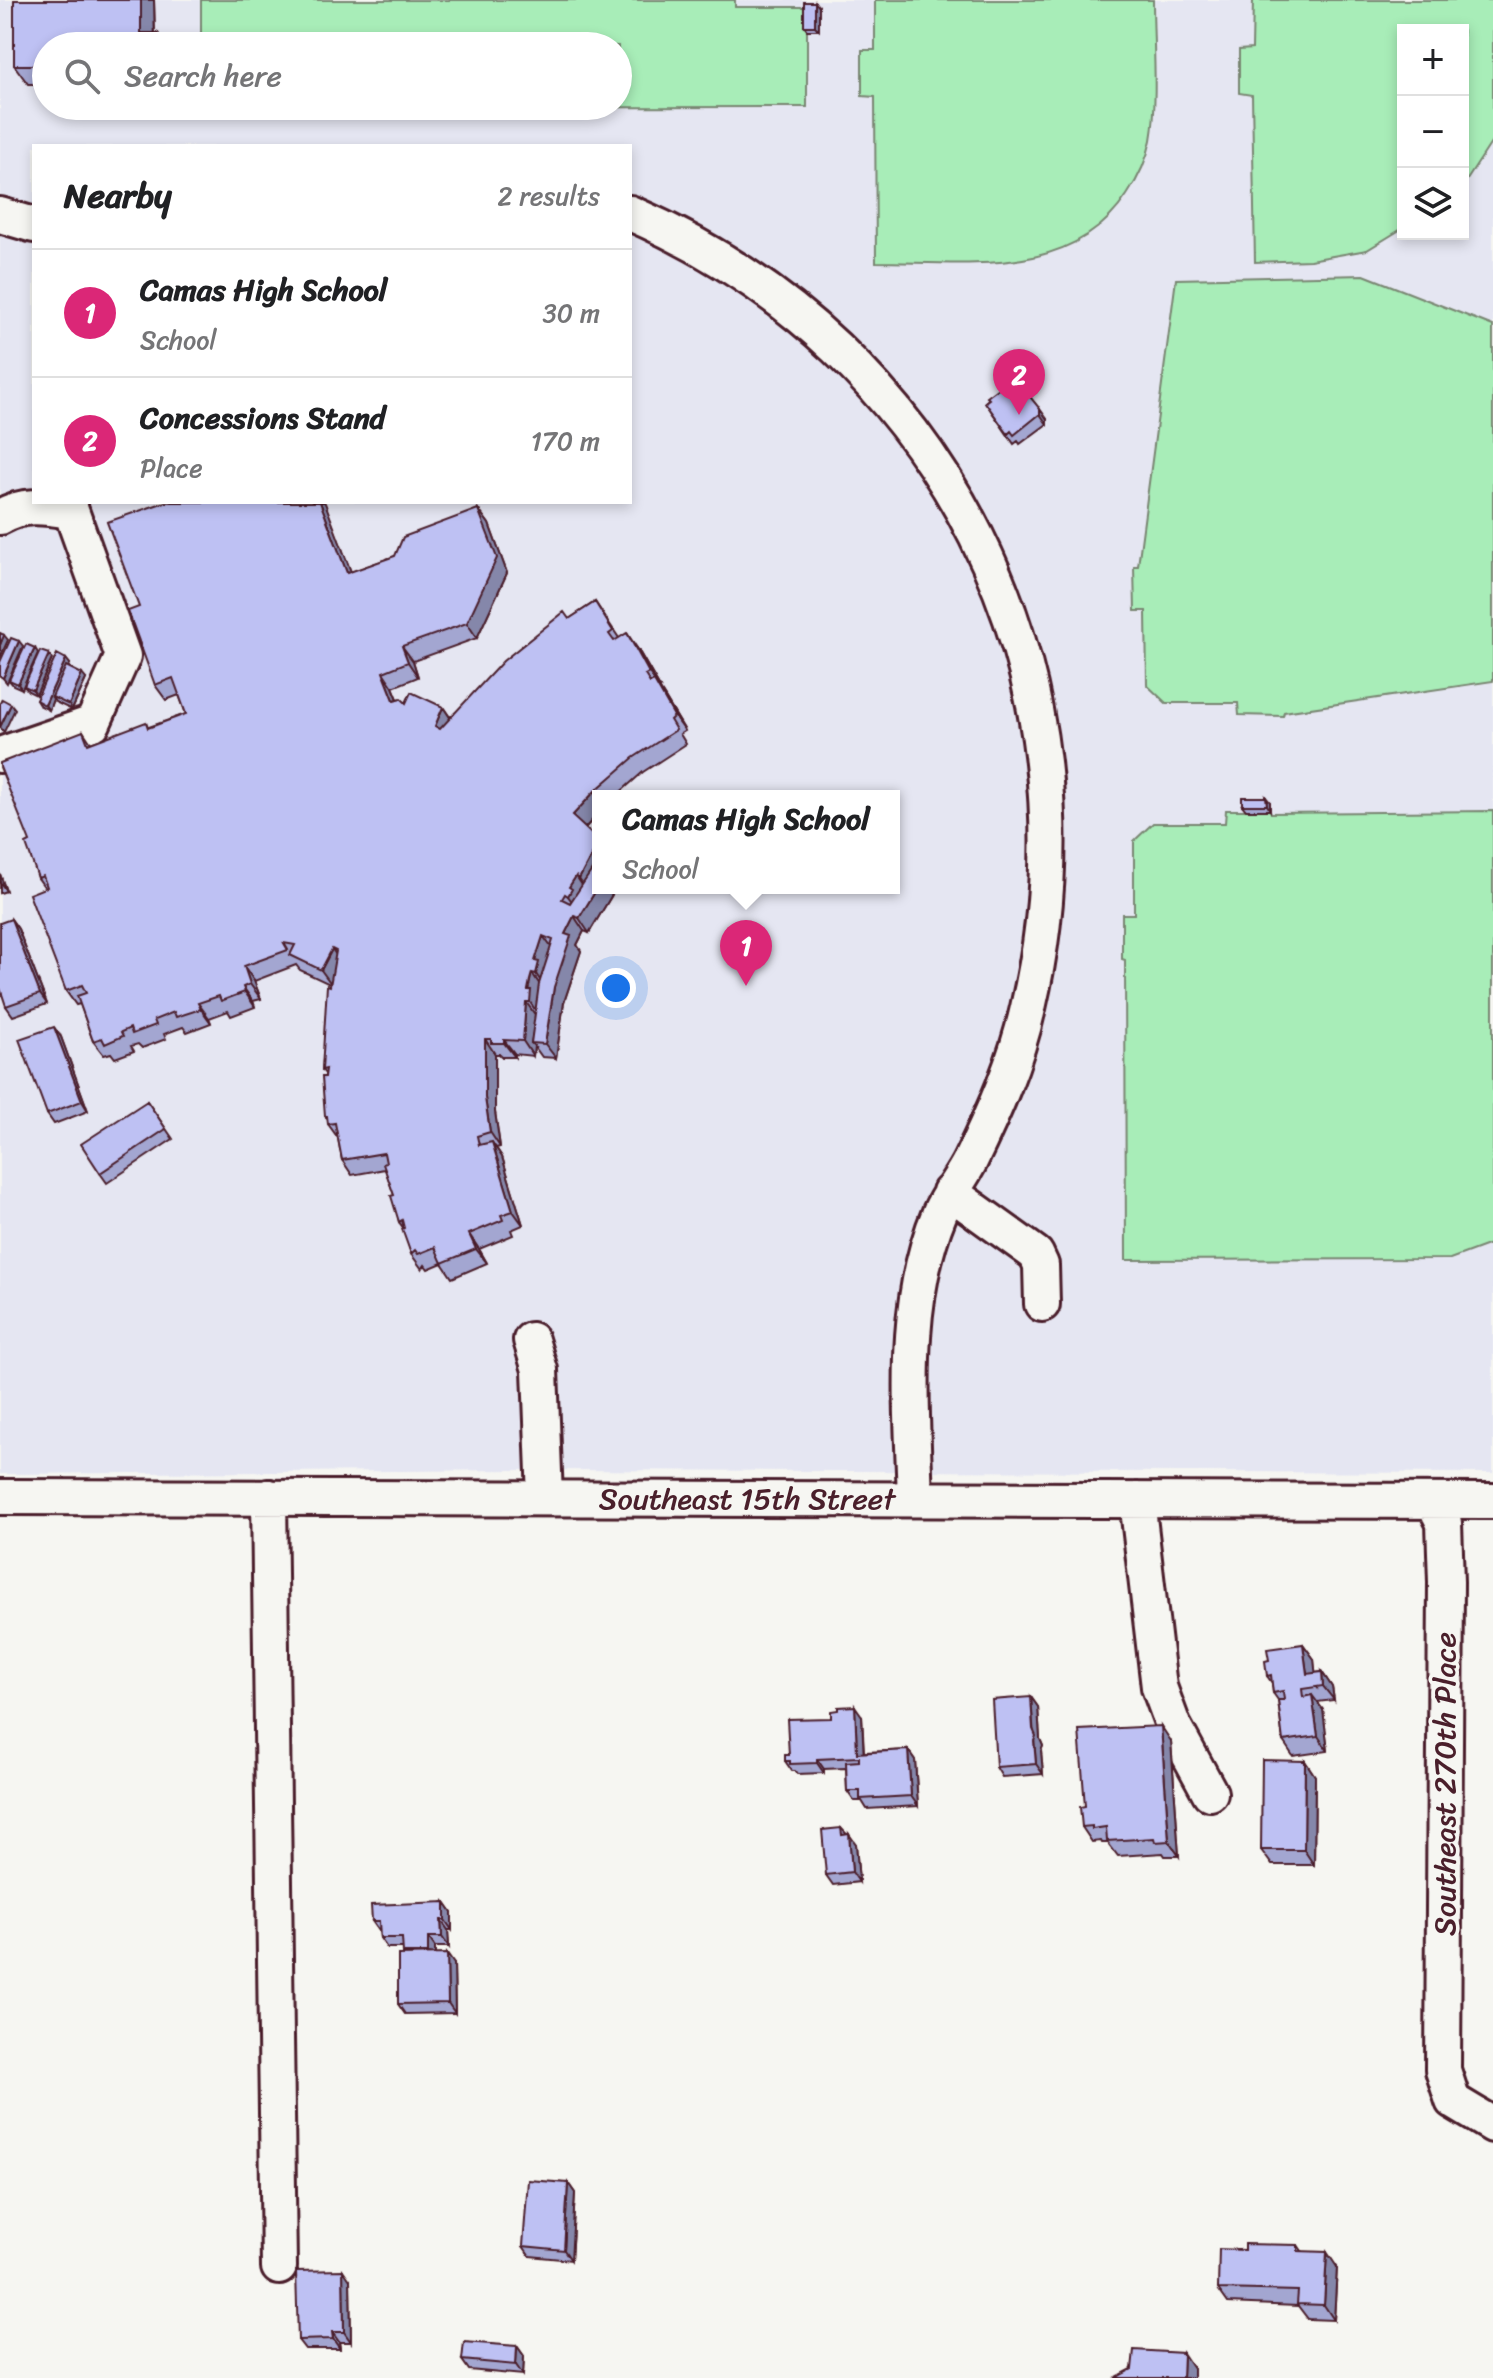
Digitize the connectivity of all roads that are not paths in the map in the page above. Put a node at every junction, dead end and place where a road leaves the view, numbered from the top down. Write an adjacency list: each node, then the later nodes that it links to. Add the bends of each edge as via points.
1 (632, 214): 7 (street, via 749,277 805,320 877,390 959,500 1014,627 1045,768 1044,921 1028,1009 1007,1079)
2 (0, 215): 3 (street)
3 (32, 224)
4 (76, 507): 5 (street, via 16,508); 6 (street, via 123,656 93,723)
5 (0, 517)
6 (0, 755)
7 (950, 1192): 8 (street, via 1036,1254); 13 (street, via 916,1295 911,1362)
8 (1042, 1304)
9 (531, 1340): 12 (street, via 540,1370)
10 (0, 1497): 11 (street, Southeast 15th Street)
11 (269, 1497): 12 (street, Southeast 15th Street); 19 (street)
12 (545, 1498): 13 (street, Southeast 15th Street)
13 (915, 1499): 14 (street, Southeast 15th Street)
14 (1137, 1500): 15 (street, Southeast 15th Street); 17 (street, via 1159,1687)
15 (1433, 1501): 16 (street, Southeast 15th Street); 18 (street, Southeast 270th Place, via 1444,1523 1446,1582 1443,2070 1453,2101)
16 (1493, 1501)
17 (1210, 1793)
18 (1493, 2125)
19 (279, 2267)

